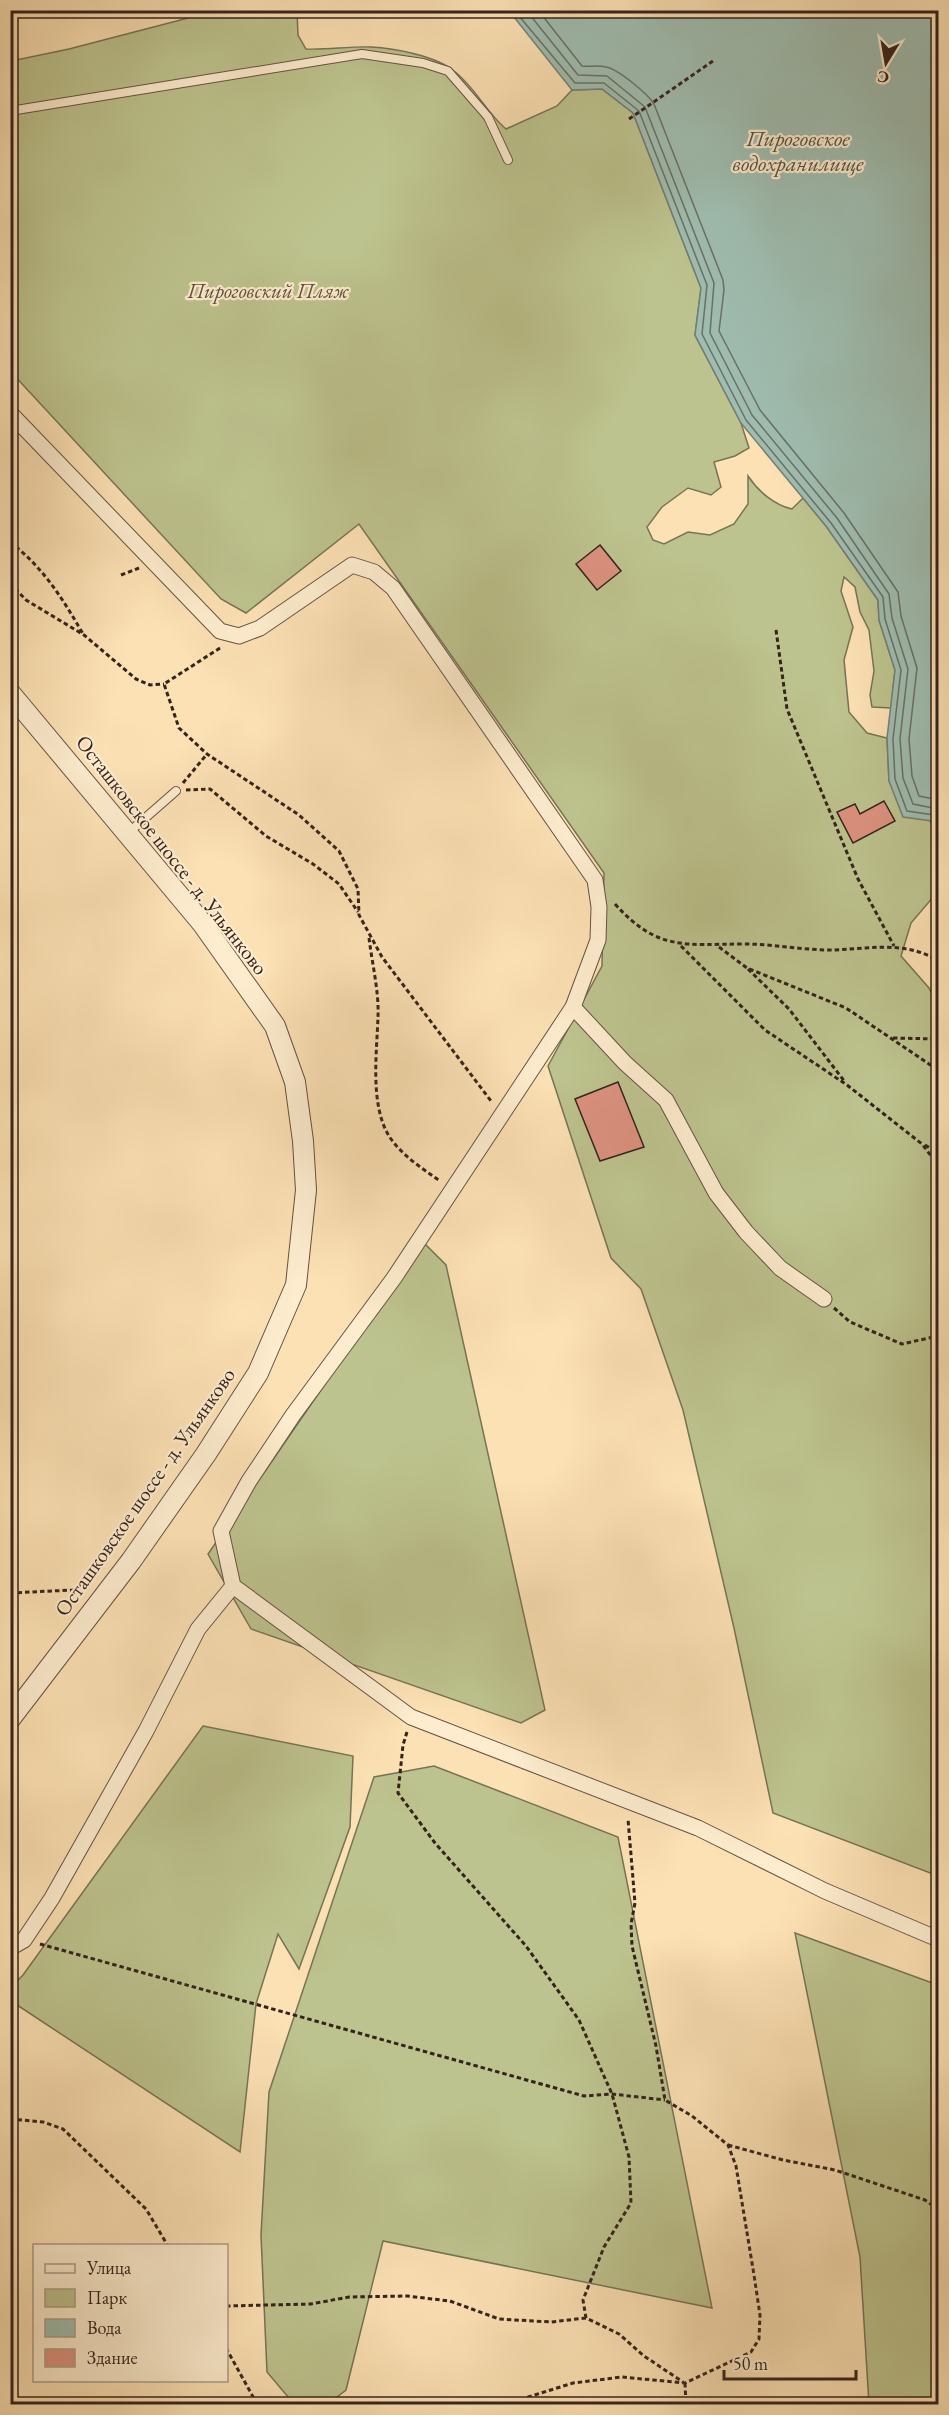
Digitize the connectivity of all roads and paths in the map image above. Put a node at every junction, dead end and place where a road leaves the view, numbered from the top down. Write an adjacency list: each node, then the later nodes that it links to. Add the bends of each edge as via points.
1 (713, 61): 3 (path)
2 (10, 111): 4 (lane, via 362,54 423,63 448,71 488,117)
3 (629, 119)
4 (508, 160)
5 (10, 413): 10 (street, via 220,631)
6 (10, 542): 9 (path, via 28,556 57,590)
7 (10, 583): 9 (path, via 26,600)
8 (776, 630): 21 (path, via 787,709 858,879)
9 (84, 635): 11 (path, via 136,679 150,685)
10 (239, 636): 11 (path); 16 (street, via 260,628 352,565 374,572 393,588)
11 (164, 684): 13 (path, via 179,728)
12 (10, 693): 15 (street, Осташковское шоссе - д. Ульянково)
13 (207, 754): 14 (path); 17 (path, via 299,815 339,851 358,888)
14 (176, 791): 15 (lane); 17 (path, via 210,789 266,836 339,884)
15 (128, 833): 40 (street, Осташковское шоссе - д. Ульянково, via 202,923 274,1026 295,1082 303,1141 306,1190 302,1242 296,1285 258,1374 131,1561)
16 (595, 880): 19 (path, via 638,925 655,937); 24 (street, via 600,908 598,940)
17 (359, 915): 18 (path)
18 (369, 936): 29 (path); 33 (path, via 378,1014 376,1082 381,1112 390,1138 411,1161)
19 (680, 945): 20 (path); 28 (path, via 765,1030)
20 (717, 946): 21 (path, via 830,950); 23 (path)
21 (894, 946): 22 (path)
22 (939, 961)
23 (747, 968): 25 (path, via 846,1008); 28 (path, via 789,1009)
24 (573, 1007): 29 (street); 34 (street, via 666,1100 716,1192 746,1232 780,1268)
25 (891, 1037): 26 (path); 27 (path)
26 (939, 1039)
27 (939, 1070)
28 (847, 1085): 30 (path)
29 (501, 1114): 33 (street)
30 (922, 1144): 31 (path); 32 (path)
31 (939, 1153)
32 (939, 1165)
33 (452, 1190): 37 (street, via 394,1278 293,1415 221,1531)
34 (824, 1299): 35 (path, via 850,1322 902,1344)
35 (939, 1336)
36 (102, 1576): 38 (path, via 73,1590)
37 (233, 1586): 39 (street); 42 (street, via 198,1629 146,1731 52,1898)
38 (10, 1593)
39 (411, 1717): 41 (street); 45 (path, via 403,1745 398,1793 435,1843 526,1946 579,2020)
40 (10, 1719)
41 (628, 1800): 43 (street, via 698,1828 825,1891); 46 (path, via 635,1903 632,1946)
42 (24, 1940): 44 (street); 45 (path, via 584,2096)
43 (939, 1940)
44 (10, 1948)
45 (612, 2094): 46 (path); 52 (path, via 629,2157 631,2203 604,2247 583,2300)
46 (665, 2100): 48 (path)
47 (10, 2119): 50 (path, via 63,2128 146,2209)
48 (728, 2145): 49 (path, via 835,2170 926,2200); 54 (path, via 736,2166 754,2275 759,2339 751,2352)
49 (939, 2209)
50 (167, 2244)
51 (228, 2306): 52 (path, via 406,2296 450,2301 499,2319 551,2322)
52 (586, 2318): 54 (path, via 619,2334)
53 (228, 2352): 55 (path)
54 (685, 2383): 56 (path, via 622,2377 592,2380); 57 (path)
55 (256, 2404)
56 (506, 2404)
57 (686, 2404)

